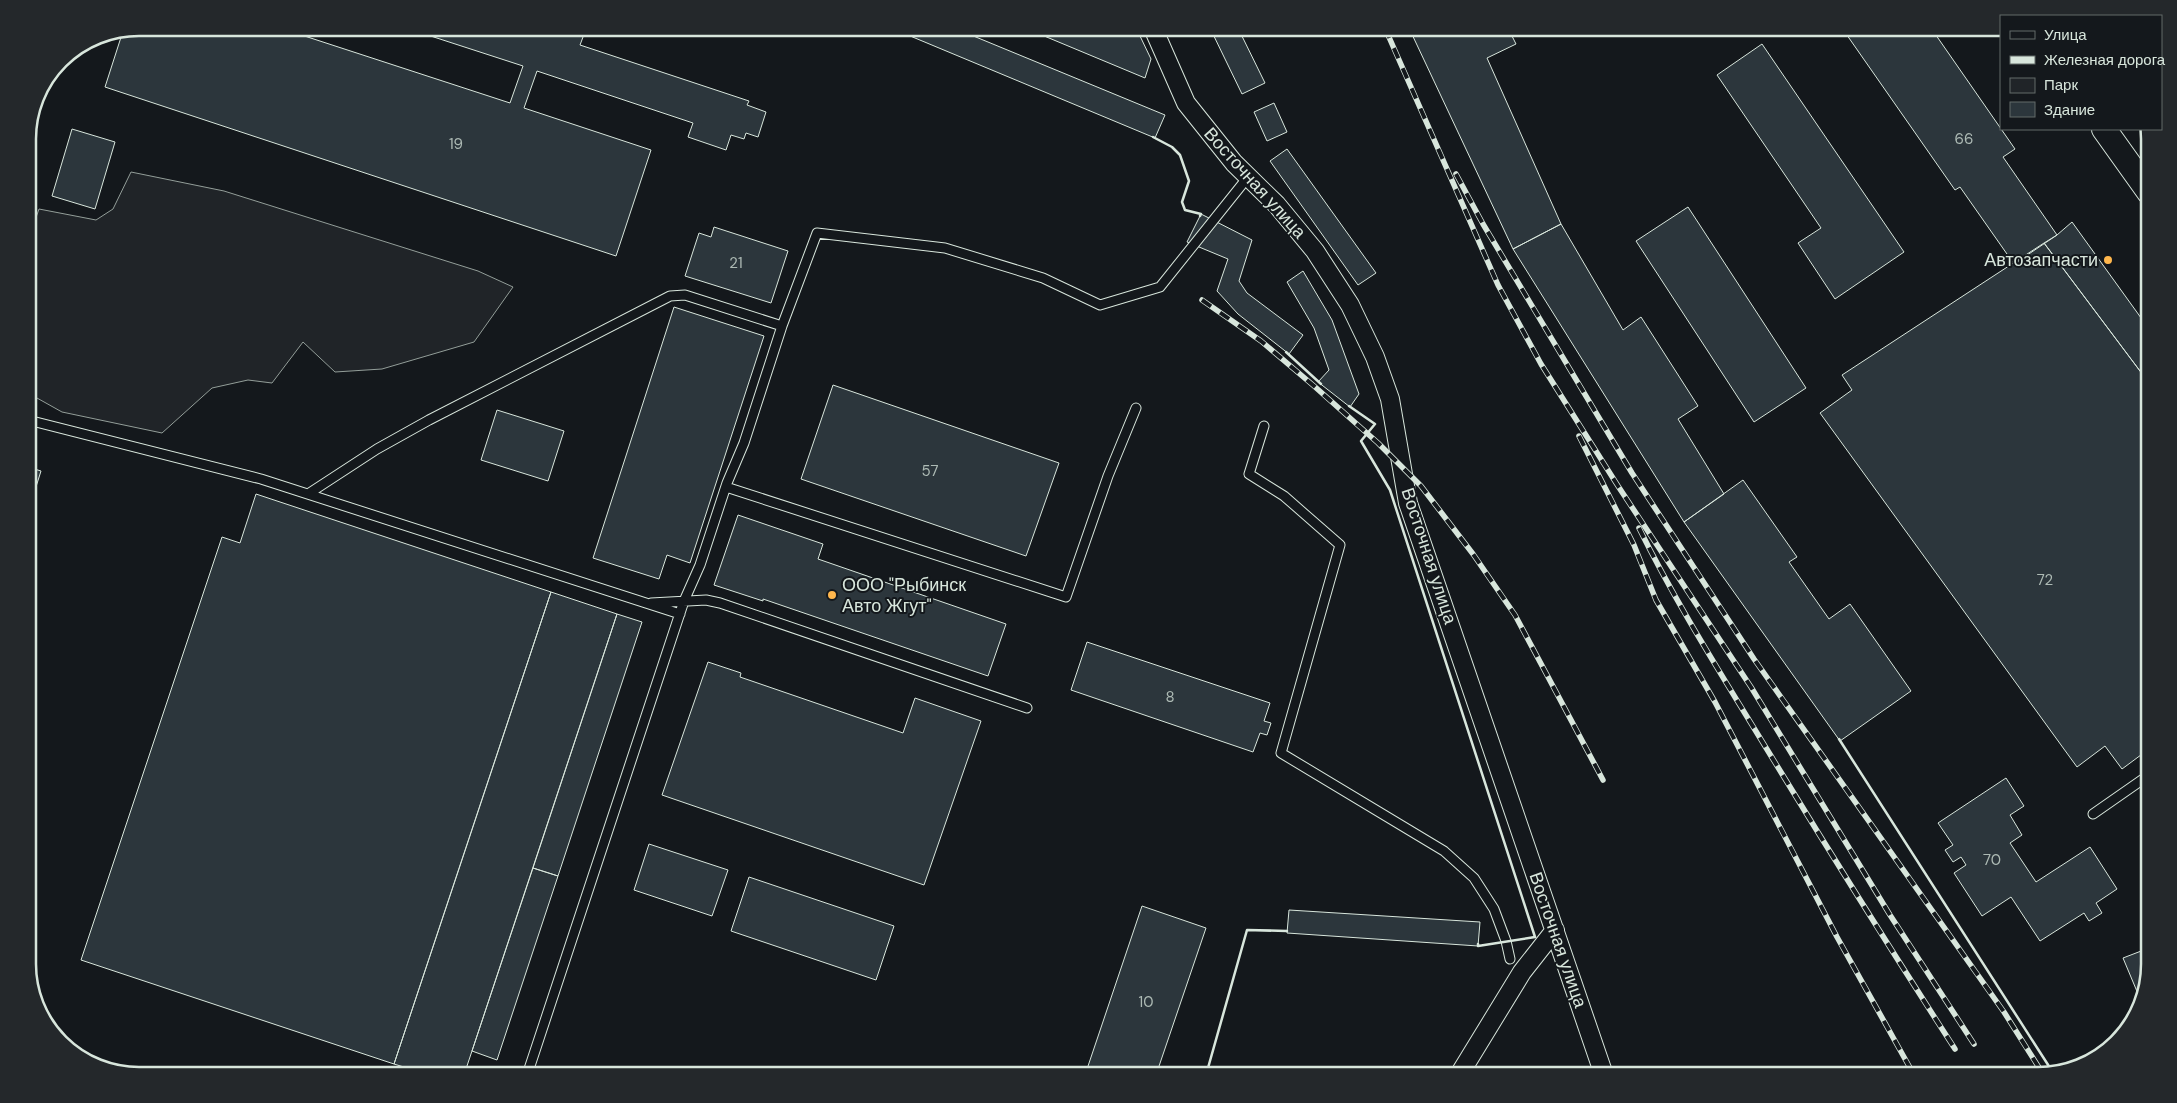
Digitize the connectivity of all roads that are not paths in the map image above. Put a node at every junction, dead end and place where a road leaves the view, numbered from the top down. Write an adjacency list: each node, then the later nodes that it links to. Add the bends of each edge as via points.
1 (1157, 36): 3 (street, Восточная улица, via 1186,102)
2 (2105, 130): 4 (street)
3 (1248, 177): 5 (lane, via 1160,287 1100,305 1042,278 945,248 817,233); 17 (street, Восточная улица, via 1277,205 1315,251 1350,304 1375,357 1390,399 1408,504)
4 (2141, 181)
5 (782, 326): 9 (lane, via 744,443); 10 (lane, via 685,294 670,296 429,420)
6 (1136, 408): 9 (lane, via 1108,476 1066,597)
7 (36, 422): 10 (lane, via 177,456)
8 (1264, 426): 18 (lane, via 1249,474 1284,496 1340,545 1281,753 1444,851 1474,878 1494,909)
9 (726, 486): 11 (lane, via 700,565)
10 (308, 494): 12 (lane)
11 (684, 601): 12 (lane); 13 (lane); 14 (lane, via 720,603)
12 (646, 604): 13 (lane)
13 (680, 614): 19 (lane)
14 (1027, 708)
15 (2141, 781): 16 (lane)
16 (2093, 814)
17 (1555, 930): 20 (street, via 1522,972); 21 (street, Восточная улица)
18 (1510, 959)
19 (530, 1067)
20 (1464, 1067)
21 (1601, 1067)

